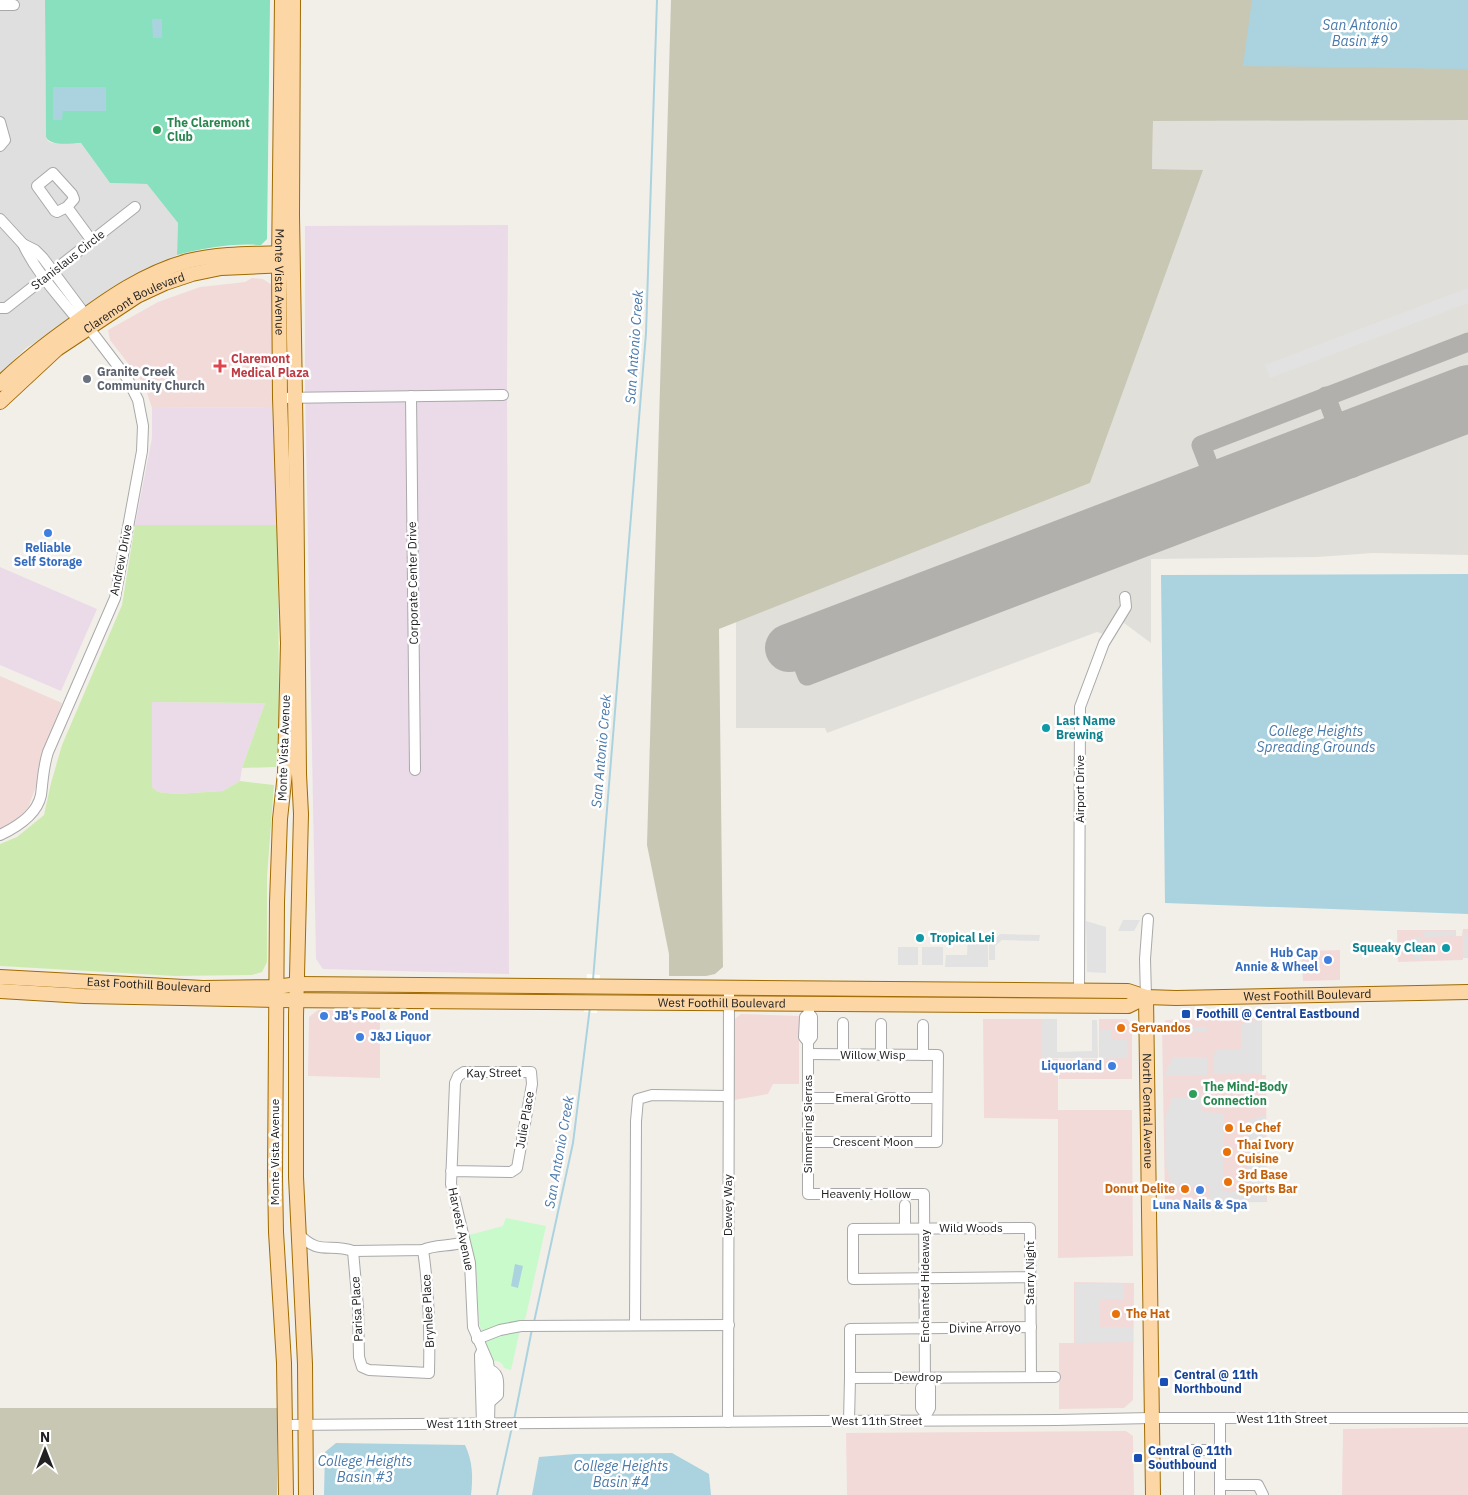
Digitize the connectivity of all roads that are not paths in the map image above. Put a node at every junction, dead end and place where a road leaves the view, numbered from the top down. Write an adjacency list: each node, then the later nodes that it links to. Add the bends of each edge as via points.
1 (282, 0): 12 (main road, Monte Vista Avenue)
2 (293, 0): 12 (main road, Monte Vista Avenue)
3 (0, 5): 4 (street)
4 (14, 5)
5 (0, 122): 6 (street, via 5,140)
6 (0, 146)
7 (68, 207): 10 (street)
8 (135, 207): 10 (street, Stanislaus Circle)
9 (0, 219): 11 (street)
10 (92, 241): 13 (street, Stanislaus Circle)
11 (23, 244): 13 (street, via 36,250); 14 (street)
12 (286, 259): 16 (main road, Claremont Boulevard, via 192,274); 20 (main road, Monte Vista Avenue); 21 (main road, Monte Vista Avenue)
13 (53, 271): 14 (street, Stanislaus Circle); 16 (street, via 81,308)
14 (44, 278): 15 (street, Stanislaus Circle, via 6,308); 16 (street, via 73,314)
15 (0, 308)
16 (83, 320): 17 (main road, Claremont Boulevard, via 16,368); 22 (main road, Claremont Boulevard, via 57,350); 25 (street, Andrew Drive, via 127,378 138,400 144,426 138,476 115,598 48,752 40,797 33,813)
17 (0, 384)
18 (503, 395): 19 (street)
19 (412, 396): 20 (street); 24 (street, Corporate Center Drive)
20 (295, 397): 21 (street); 28 (main road, Monte Vista Avenue, via 300,814)
21 (280, 398): 36 (main road, Monte Vista Avenue, via 288,643)
22 (0, 402)
23 (1125, 597): 33 (street, Airport Drive, via 1126,607 1104,643 1080,707)
24 (415, 770)
25 (0, 835)
26 (1148, 919): 37 (street)
27 (0, 977): 36 (main road, East Foothill Boulevard)
28 (298, 984): 29 (main road, West Foothill Boulevard); 36 (main road, East Foothill Boulevard); 38 (main road, Monte Vista Avenue)
29 (486, 986): 30 (main road, West Foothill Boulevard); 39 (main road, via 481,992 448,994)
30 (730, 988): 31 (main road, West Foothill Boulevard); 40 (street, Dewey Way)
31 (976, 990): 32 (main road, West Foothill Boulevard); 41 (main road, via 968,998 930,997)
32 (1047, 991): 33 (main road, West Foothill Boulevard); 42 (main road, via 1040,998 1002,998)
33 (1079, 991): 37 (main road, West Foothill Boulevard, via 1128,991)
34 (0, 992): 36 (main road, East Foothill Boulevard, via 84,996)
35 (1468, 992): 37 (main road, West Foothill Boulevard)
36 (276, 994): 38 (main road, East Foothill Boulevard); 88 (main road, Monte Vista Avenue, via 276,1232)
37 (1146, 997): 42 (main road, West Foothill Boulevard, via 1128,1006); 82 (main road, North Central Avenue)
38 (297, 999): 39 (main road, West Foothill Boulevard); 64 (main road, Monte Vista Avenue)
39 (438, 1001): 40 (main road, West Foothill Boulevard)
40 (729, 1004): 43 (main road, West Foothill Boulevard); 53 (street, Dewey Way)
41 (919, 1005): 42 (main road, West Foothill Boulevard); 43 (main road, West Foothill Boulevard)
42 (995, 1005)
43 (809, 1008): 47 (street, Simmering Sierras, via 804,1037 808,1042)
44 (843, 1023): 48 (street)
45 (881, 1024): 49 (street)
46 (923, 1025): 50 (street)
47 (808, 1054): 48 (street, Willow Wisp); 54 (street, Simmering Sierras)
48 (843, 1054): 49 (street, Willow Wisp)
49 (881, 1054): 50 (street, Willow Wisp)
50 (923, 1055): 55 (street, Willow Wisp, via 938,1055)
51 (531, 1072): 52 (street, Kay Street, via 464,1072); 57 (street, Julie Place, via 532,1084 517,1168 511,1172)
52 (458, 1076): 57 (street, Harvest Avenue, via 455,1082)
53 (728, 1096): 70 (street, via 652,1095 638,1099); 71 (street, Dewey Way)
54 (808, 1098): 55 (street, Emeral Grotto); 56 (street, Simmering Sierras)
55 (938, 1098): 56 (street, Crescent Moon, via 937,1142)
56 (809, 1142): 58 (street, Simmering Sierras)
57 (451, 1171): 65 (street, Harvest Avenue, via 450,1184)
58 (808, 1194): 59 (street, Heavenly Hollow)
59 (924, 1194): 62 (street, Enchanted Hideaway)
60 (905, 1204): 61 (street)
61 (905, 1228): 62 (street, Wild Woods); 68 (street, Wild Woods, via 853,1229 853,1279)
62 (925, 1228): 63 (street, Wild Woods); 68 (street, Enchanted Hideaway)
63 (1030, 1228): 69 (street, Starry Night)
64 (298, 1233): 67 (street, via 310,1244 322,1248); 89 (main road, Monte Vista Avenue)
65 (464, 1242): 66 (street); 74 (street, Harvest Avenue, via 470,1264 473,1326)
66 (423, 1250): 67 (street); 75 (street, Brynlee Place, via 428,1292 429,1373)
67 (353, 1251): 75 (street, Parisa Place)
68 (925, 1278): 69 (street); 73 (street, Enchanted Hideaway)
69 (1031, 1278): 72 (street, Starry Night)
70 (635, 1325): 71 (street); 74 (street, via 521,1326)
71 (729, 1325): 86 (street, Dewey Way)
72 (1031, 1327): 73 (street, Divine Arroyo); 77 (street, Starry Night)
73 (925, 1328): 79 (street, Divine Arroyo, via 850,1329); 80 (street, Enchanted Hideaway)
74 (478, 1339): 76 (street, Harvest Avenue)
75 (362, 1367)
76 (485, 1369): 87 (street, Harvest Avenue); 87 (street, Harvest Avenue, via 490,1402)
77 (1031, 1377): 78 (street, Dewdrop); 80 (street, Dewdrop)
78 (1055, 1377)
79 (850, 1378): 80 (street, Dewdrop); 85 (street)
80 (925, 1381): 81 (street, Enchanted Hideaway, via 921,1388 925,1398 921,1408)
81 (926, 1418): 82 (street, West 11th Street); 85 (street, West 11th Street)
82 (1151, 1418): 84 (street, West 11th Street); 94 (main road, North Central Avenue)
83 (1468, 1418): 84 (street, West 11th Street)
84 (1220, 1419): 90 (street)
85 (851, 1421): 86 (street, West 11th Street)
86 (728, 1422): 87 (street, West 11th Street)
87 (486, 1423): 89 (street, West 11th Street)
88 (286, 1425): 89 (street, West 11th Street); 92 (main road, Monte Vista Avenue)
89 (305, 1426): 93 (main road, Monte Vista Avenue)
90 (1221, 1450): 91 (street); 95 (street, via 1189,1450)
91 (1220, 1490): 96 (street, via 1258,1484)
92 (286, 1495)
93 (306, 1495)
94 (1153, 1495)
95 (1189, 1495)
96 (1263, 1495)

